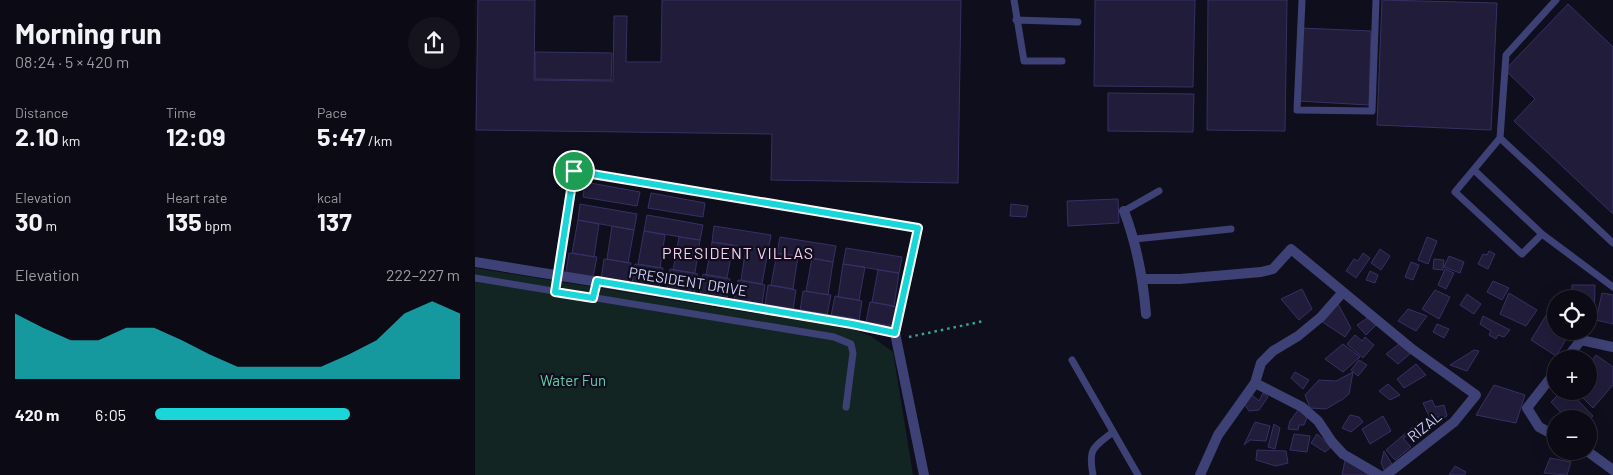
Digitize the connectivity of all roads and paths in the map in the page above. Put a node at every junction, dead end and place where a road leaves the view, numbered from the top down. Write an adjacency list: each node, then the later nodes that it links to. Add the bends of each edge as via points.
1 (1014, 0): 5 (lane)
2 (1301, 0): 3 (lane, via 1297,110 1372,111)
3 (1376, 0)
4 (1556, 0): 8 (lane, via 1506,55)
5 (1016, 20): 6 (lane); 7 (lane, via 1024,62)
6 (1078, 22)
7 (1062, 61)
8 (1501, 138): 9 (lane); 16 (lane)
9 (1474, 170): 14 (lane); 14 (lane, via 1455,192 1522,254)
10 (574, 171): 18 (street); 28 (path, via 918,228)
11 (1159, 191): 12 (lane)
12 (1124, 211): 15 (street)
13 (1231, 229): 15 (lane)
14 (1542, 234): 22 (lane)
15 (1135, 239): 20 (street)
16 (1613, 243)
17 (475, 262): 18 (street, PRESIDENT DRIVE)
18 (558, 275): 21 (street, PRESIDENT DRIVE); 23 (lane)
19 (475, 278): 23 (lane)
20 (1143, 279): 24 (street, via 1261,272 1273,269 1291,249); 26 (street)
21 (597, 281): 25 (lane); 28 (street, PRESIDENT DRIVE, via 852,324)
22 (1613, 286)
23 (555, 292): 25 (lane)
24 (1343, 292): 33 (street, via 1315,322 1261,363); 44 (street, RIZAL, via 1476,395 1454,422)
25 (593, 298): 34 (lane, via 834,338 851,344 853,353)
26 (1146, 314)
27 (984, 321): 28 (path)
28 (896, 336): 39 (street)
29 (1613, 347): 30 (street, via 1581,340)
30 (1573, 350)
31 (1072, 360): 36 (lane)
32 (1547, 382): 35 (street, via 1527,408 1539,427)
33 (1255, 383): 42 (street, via 1218,435); 43 (street, via 1302,407 1319,421 1343,454)
34 (846, 407)
35 (1547, 431)
36 (1113, 432): 40 (lane, via 1093,448 1090,456); 41 (lane)
37 (1597, 458): 38 (street)
38 (1613, 470)
39 (924, 475)
40 (1093, 475)
41 (1138, 475)
42 (1200, 475)
43 (1379, 475)
44 (1386, 475)

